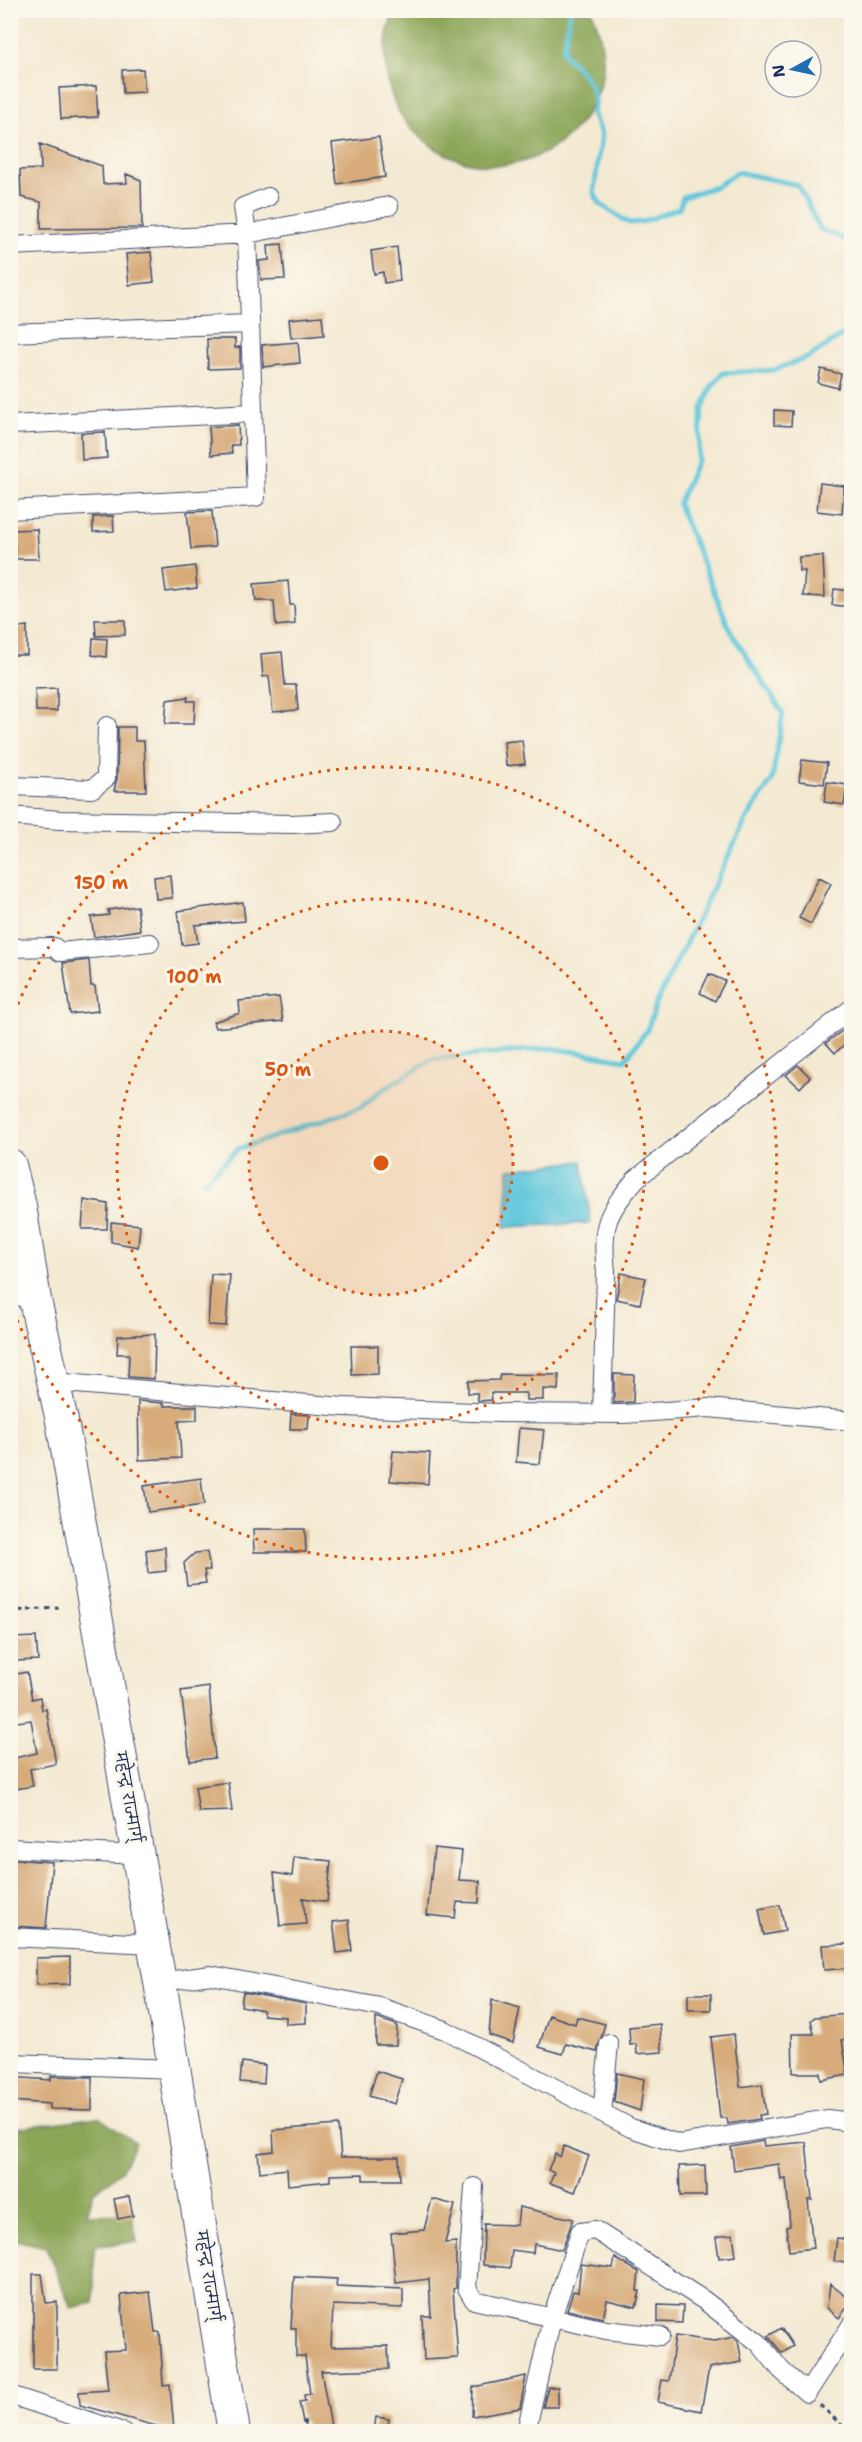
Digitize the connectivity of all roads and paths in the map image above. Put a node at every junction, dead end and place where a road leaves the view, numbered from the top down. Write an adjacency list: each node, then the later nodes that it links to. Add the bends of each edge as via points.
1 (268, 197): 3 (street, via 243,207)
2 (389, 206): 3 (street)
3 (247, 234): 4 (street); 5 (street)
4 (10, 246)
5 (249, 324): 6 (street); 7 (street)
6 (10, 333)
7 (253, 413): 8 (street); 9 (street, via 256,497)
8 (10, 425)
9 (10, 510)
10 (107, 726): 11 (street, via 106,778 92,789)
11 (10, 786)
12 (10, 816): 13 (street, via 60,820)
13 (333, 822)
14 (150, 943): 15 (street, via 60,952 54,947)
15 (10, 948)
16 (852, 1008): 20 (street, via 636,1179 616,1202 607,1219 604,1250)
17 (10, 1165): 18 (highway, महेन्द्र राज्मार्ग्, via 20,1206)
18 (23, 1298): 19 (highway, महेन्द्र राज्मार्ग्)
19 (53, 1383): 20 (street, via 344,1407); 25 (highway, महेन्द्र राज्मार्ग्)
20 (602, 1414): 21 (street, via 708,1408)
21 (852, 1421)
22 (59, 1608): 23 (path)
23 (10, 1611)
24 (10, 1848): 25 (street)
25 (137, 1852): 27 (highway, महेन्द्र राज्मार्ग्)
26 (10, 1937): 27 (street)
27 (153, 1944): 28 (highway, महेन्द्र राज्मार्ग्)
28 (160, 1982): 31 (highway, महेन्द्र राज्मार्ग्); 32 (street, via 211,1975 380,2007 445,2030)
29 (609, 2044): 32 (street)
30 (10, 2063): 31 (street)
31 (174, 2069): 41 (highway, महेन्द्र राज्मार्ग्)
32 (602, 2113): 33 (street, via 680,2144 827,2119)
33 (852, 2122)
34 (474, 2187): 35 (street, via 467,2288 471,2296 485,2304)
35 (552, 2318): 37 (street); 38 (street, via 578,2235 595,2230 705,2301 759,2343); 42 (street)
36 (852, 2324): 38 (street)
37 (660, 2336)
38 (807, 2393): 43 (path)
39 (10, 2395): 40 (street)
40 (123, 2432)
41 (234, 2432)
42 (526, 2432)
43 (849, 2432)

